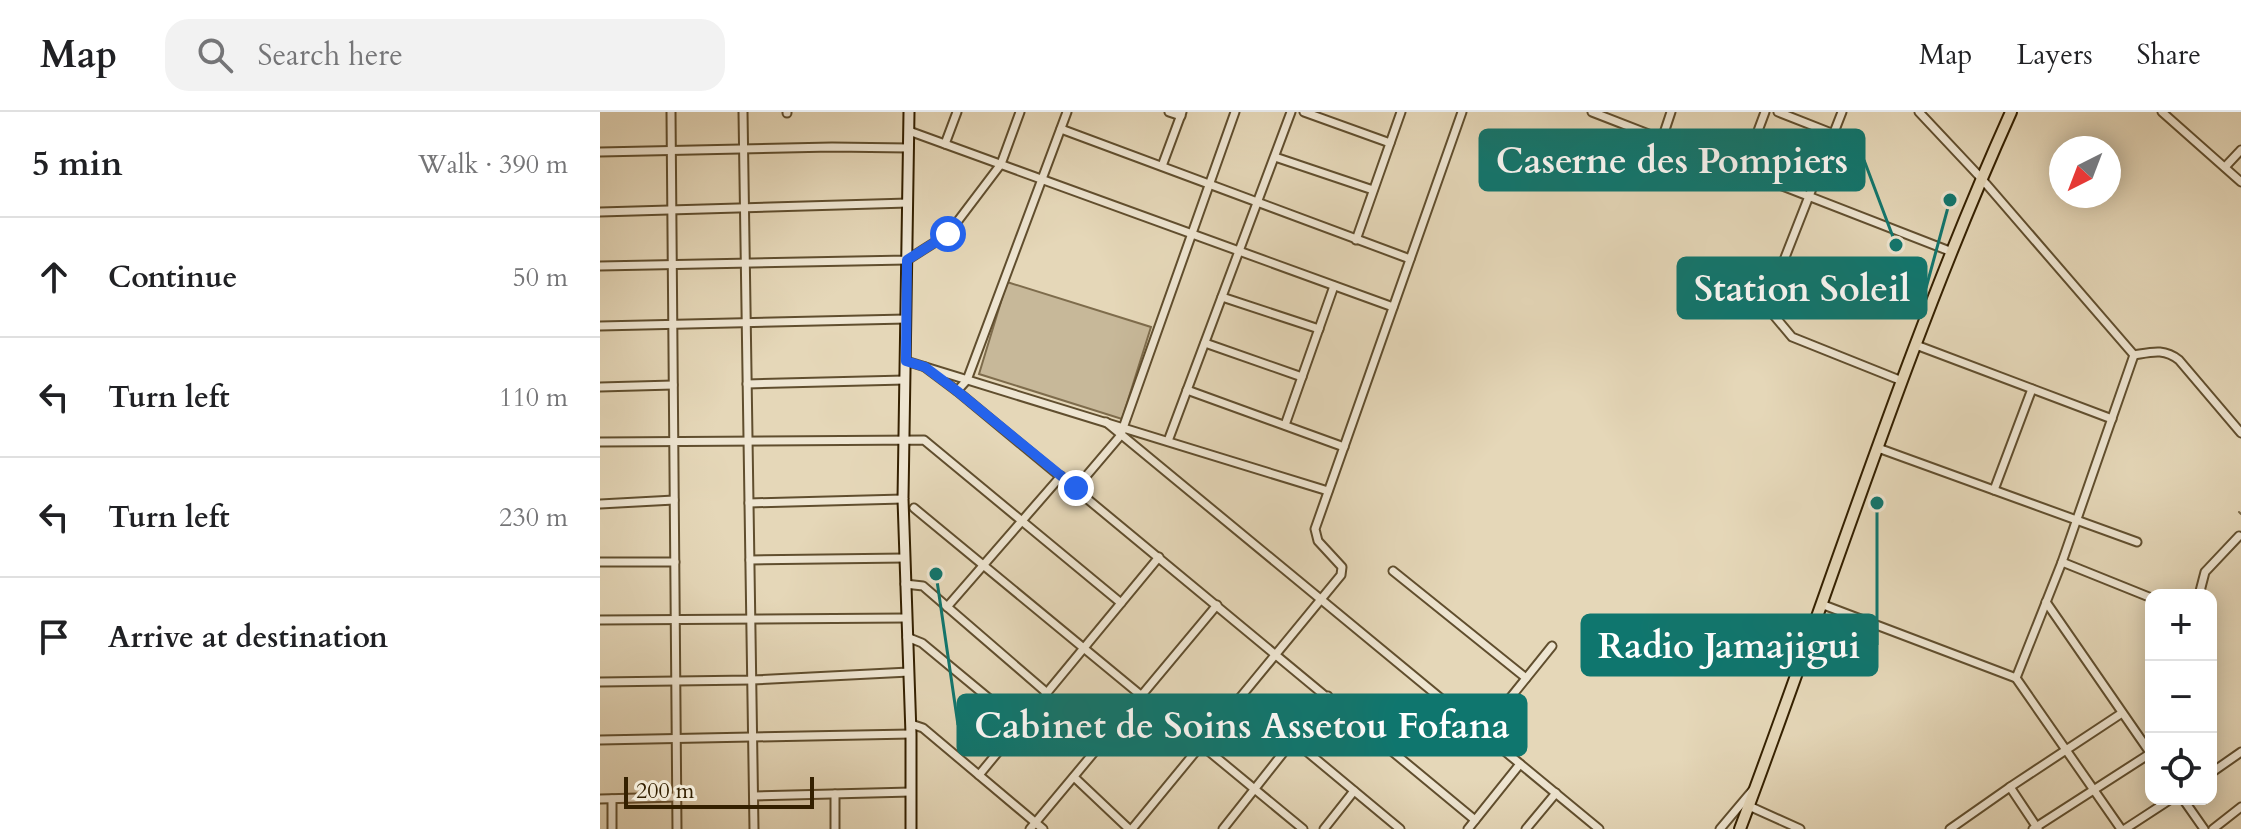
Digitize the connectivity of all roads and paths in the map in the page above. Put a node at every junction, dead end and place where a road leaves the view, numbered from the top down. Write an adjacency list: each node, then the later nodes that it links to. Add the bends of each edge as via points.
1 (671, 112): 31 (street)
2 (743, 112): 29 (street)
3 (909, 112): 24 (street)
4 (957, 112): 28 (street)
5 (1020, 112): 35 (street)
6 (1067, 112): 23 (street)
7 (1169, 112): 21 (street)
8 (1235, 112): 42 (street)
9 (1291, 112): 34 (street)
10 (1304, 112): 27 (street)
11 (1401, 112): 27 (street)
12 (1449, 112): 22 (street)
13 (1592, 112): 26 (street)
14 (1671, 112): 26 (street)
15 (1765, 112): 38 (street)
16 (1778, 112): 25 (street)
17 (1842, 112): 25 (street)
18 (1919, 112): 39 (street)
19 (2011, 112): 39 (main road)
20 (2162, 112): 37 (street)
21 (1182, 114): 36 (street)
22 (1462, 114): 54 (street)
23 (1061, 129): 36 (street); 40 (street)
24 (909, 131): 28 (street); 30 (street)
25 (1834, 134): 44 (street)
26 (1662, 139): 38 (street)
27 (1390, 143): 43 (street)
28 (945, 144): 35 (street)
29 (744, 148): 30 (street); 31 (street); 47 (street)
30 (909, 148): 46 (street)
31 (672, 149): 33 (street); 48 (street)
32 (2241, 150): 37 (street)
33 (600, 152)
34 (1275, 157): 43 (street); 45 (street)
35 (1001, 164): 40 (street); 55 (street, via 948,234)
36 (1162, 166): 42 (street)
37 (2225, 167): 41 (street)
38 (1743, 171): 44 (street)
39 (1981, 178): 53 (main road); 69 (street)
40 (1042, 179): 50 (street); 74 (street)
41 (2241, 182)
42 (1210, 184): 45 (street); 50 (street)
43 (1373, 190): 51 (street)
44 (1810, 196): 53 (street); 75 (street, via 1766,306 1792,337)
45 (1258, 201): 51 (street); 52 (street)
46 (908, 203): 47 (street); 55 (street)
47 (745, 209): 48 (street); 56 (street)
48 (672, 211): 49 (street); 57 (street)
49 (600, 212)
50 (1192, 234): 52 (street); 84 (street)
51 (1356, 240): 54 (street)
52 (1239, 251): 59 (street); 60 (street)
53 (1952, 252): 68 (main road)
54 (1410, 259): 61 (street)
55 (907, 260): 56 (street); 62 (street)
56 (745, 263): 57 (street); 63 (street)
57 (672, 265): 58 (street); 64 (street)
58 (600, 266)
59 (1334, 286): 61 (street); 66 (street)
60 (1222, 297): 66 (street); 67 (street)
61 (1393, 307): 91 (street)
62 (906, 319): 63 (street); 70 (street)
63 (746, 323): 64 (street); 76 (street)
64 (673, 325): 65 (street); 77 (street)
65 (600, 326)
66 (1319, 329): 72 (street)
67 (1205, 343): 72 (street); 80 (street)
68 (1916, 345): 75 (main road); 79 (street)
69 (2134, 355): 82 (street); 85 (street, via 2160,350 2172,354)
70 (906, 361): 71 (street); 73 (street)
71 (925, 367): 74 (street); 81 (street)
72 (1302, 377): 83 (street)
73 (905, 380): 76 (street); 86 (street)
74 (967, 380): 81 (street); 84 (street)
75 (1902, 381): 92 (main road)
76 (747, 384): 87 (street)
77 (673, 385): 78 (street); 90 (street)
78 (600, 387)
79 (2032, 389): 82 (street); 95 (street)
80 (1187, 390): 83 (street); 88 (street)
81 (957, 391): 93 (street)
82 (2112, 419): 102 (street)
83 (1285, 425): 91 (street)
84 (1122, 431): 88 (street); 94 (street); 117 (street)
85 (2241, 433)
86 (904, 440): 87 (street); 97 (street); 103 (street, via 924,440)
87 (748, 441): 90 (street); 99 (street)
88 (1168, 441): 96 (street)
89 (600, 442): 90 (street)
90 (674, 442): 98 (street)
91 (1344, 447): 96 (street)
92 (1878, 448): 95 (street); 120 (main road)
93 (1061, 476): 94 (street); 103 (street)
94 (1076, 488): 106 (street)
95 (1994, 490): 102 (street)
96 (1328, 491): 117 (street, via 1315,529 1318,541 1342,567)
97 (903, 499): 99 (street); 107 (street)
98 (674, 500): 100 (street); 110 (street)
99 (749, 503): 108 (street)
100 (600, 504)
101 (914, 508): 112 (street)
102 (2076, 520): 105 (street); 111 (street)
103 (1022, 521): 112 (street); 119 (street)
104 (2239, 536): 115 (street, via 2205,572)
105 (2137, 542)
106 (1159, 557): 119 (street); 121 (street)
107 (905, 558): 108 (street); 114 (street)
108 (750, 560): 123 (street)
109 (600, 562): 110 (street)
110 (675, 562): 125 (street)
111 (2062, 562): 116 (street); 118 (street)
112 (984, 565): 122 (street); 129 (street)
113 (1393, 571): 132 (street)
114 (905, 584): 122 (street, via 923,586); 124 (street)
115 (2201, 589)
116 (2145, 595)
117 (1321, 600): 130 (street); 143 (street)
118 (2046, 602): 133 (street); 140 (street)
119 (1121, 603): 129 (street)
120 (1821, 604): 133 (street); 157 (main road)
121 (1217, 605): 130 (street); 138 (street)
122 (947, 607): 137 (street)
123 (751, 618): 124 (street); 125 (street); 134 (street)
124 (906, 618): 127 (street)
125 (675, 619): 126 (street); 135 (street)
126 (600, 620)
127 (907, 637): 131 (street); 141 (street, via 922,643)
128 (1552, 646): 132 (street)
129 (1084, 648): 137 (street); 138 (street)
130 (1277, 655): 139 (street); 149 (street)
131 (909, 672): 134 (street); 142 (street)
132 (1526, 678): 143 (street)
133 (2016, 678): 150 (street)
134 (752, 680): 135 (street); 144 (street)
135 (676, 681): 136 (street); 145 (street)
136 (600, 682)
137 (1047, 693): 141 (street)
138 (1142, 696): 149 (street); 156 (street)
139 (1328, 696): 147 (street); 173 (street)
140 (2122, 713): 148 (street); 150 (street)
141 (1021, 725): 155 (street)
142 (911, 729): 144 (street); 155 (street, via 923,728); 162 (street)
143 (1482, 733): 153 (street)
144 (753, 738): 145 (street); 165 (street)
145 (676, 739): 146 (street); 166 (street)
146 (600, 740)
147 (1293, 740): 159 (street); 161 (street)
148 (2145, 745)
149 (1200, 746): 159 (street); 183 (street)
150 (2065, 750): 158 (street); 160 (street)
151 (2241, 752): 154 (street)
152 (2145, 757): 160 (street)
153 (1520, 764): 163 (street); 173 (street)
154 (2217, 769)
155 (979, 775): 175 (street)
156 (1074, 777): 175 (street); 183 (street)
157 (1755, 787): 171 (main road); 192 (street)
158 (2010, 787): 177 (street); 195 (street)
159 (1254, 789): 184 (street); 185 (street)
160 (2093, 789): 177 (street); 196 (street)
161 (1354, 791): 174 (street); 186 (street)
162 (911, 792): 164 (street); 176 (street)
163 (1556, 793): 190 (street); 191 (street)
164 (835, 794): 165 (street); 181 (street)
165 (754, 796): 180 (street)
166 (677, 797): 168 (street); 179 (street)
167 (600, 799): 168 (street)
168 (612, 799): 178 (street)
169 (2161, 805): 196 (street)
170 (2187, 805): 197 (street)
171 (1749, 806): 193 (main road); 194 (street)
172 (2241, 807): 198 (street)
173 (1475, 820): 189 (street)
174 (1391, 821): 187 (street); 188 (street)
175 (1033, 826): 182 (street)
176 (914, 828)
177 (2036, 828)
178 (612, 829)
179 (677, 829)
180 (754, 829)
181 (835, 829)
182 (1043, 829)
183 (1131, 829)
184 (1223, 829)
185 (1303, 829)
186 (1324, 829)
187 (1384, 829)
188 (1400, 829)
189 (1468, 829)
190 (1526, 829)
191 (1599, 829)
192 (1720, 829)
193 (1740, 829)
194 (1800, 829)
195 (1950, 829)
196 (2123, 829)
197 (2204, 829)
198 (2213, 829)

